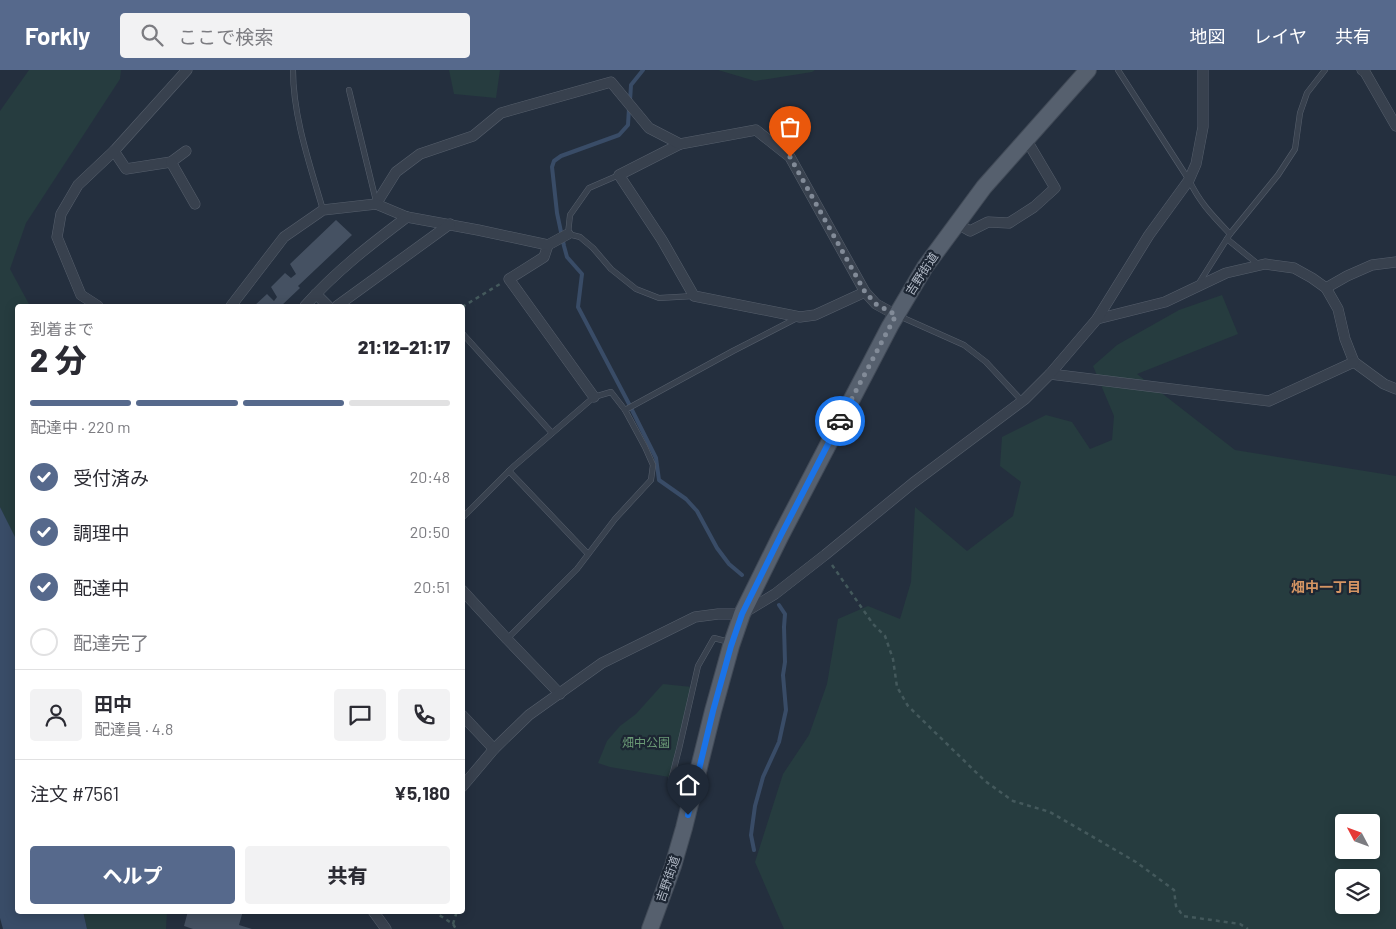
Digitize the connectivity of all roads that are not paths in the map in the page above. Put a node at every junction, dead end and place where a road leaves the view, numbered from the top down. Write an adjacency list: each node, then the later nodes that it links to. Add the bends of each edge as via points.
1 (187, 70): 12 (street)
2 (294, 70): 19 (lane, via 293,86 302,135)
3 (1088, 70): 10 (main road, 吉野街道)
4 (1118, 70): 16 (lane)
5 (1204, 70): 16 (street, via 1203,127 1196,164)
6 (1325, 70): 24 (lane, via 1307,93 1300,113 1295,149)
7 (1365, 71): 9 (street)
8 (348, 90): 18 (lane)
9 (1396, 126)
10 (1026, 139): 21 (main road, 吉野街道); 21 (street, via 1055,188 1009,223 988,222 970,231)
11 (680, 144): 15 (street); 18 (street, via 649,128 611,82 501,113 473,136 420,154 396,172); 30 (street, via 756,130 790,157)
12 (114, 151): 14 (street, via 126,169); 33 (street, via 78,185 61,214 58,237 81,295)
13 (186, 151): 14 (street)
14 (171, 162): 17 (street)
15 (619, 175): 23 (lane, via 589,188 570,215); 32 (street)
16 (1189, 180): 24 (lane, via 1208,212); 40 (street, via 1149,235)
17 (195, 204)
18 (376, 204): 19 (street); 20 (street)
19 (323, 210): 34 (street, via 284,237)
20 (407, 217): 22 (street); 31 (street, via 360,252)
21 (956, 223): 38 (main road, 吉野街道)
22 (450, 224): 25 (street); 37 (street)
23 (568, 234): 25 (street); 32 (lane, via 580,237 636,289 658,298)
24 (1229, 236): 27 (lane); 28 (lane)
25 (548, 245): 45 (street, via 544,257 509,279)
26 (1396, 262): 29 (street, via 1372,265)
27 (1260, 265): 28 (street, via 1226,273); 29 (street, via 1294,268)
28 (1197, 287): 40 (street, via 1165,302)
29 (1326, 288): 42 (street, via 1338,308)
30 (865, 292): 38 (street, via 876,304); 39 (street, via 815,315)
31 (316, 294): 35 (street); 36 (street)
32 (694, 296): 39 (street)
33 (95, 304)
34 (233, 304)
35 (307, 304)
36 (326, 304)
37 (341, 304)
38 (896, 315): 46 (lane, via 964,345 986,362); 53 (main road, 吉野街道)
39 (800, 317): 47 (lane)
40 (1097, 319): 43 (street)
41 (465, 336): 48 (lane)
42 (1354, 362): 43 (street, via 1269,401); 44 (street)
43 (1050, 374): 46 (street)
44 (1396, 389)
45 (594, 397): 47 (lane, via 611,392); 48 (lane)
46 (1022, 401): 53 (street, via 775,594)
47 (625, 410): 51 (lane, via 653,465 651,480 614,519)
48 (552, 433): 49 (lane)
49 (509, 471): 50 (lane); 51 (lane)
50 (465, 515)
51 (588, 554): 54 (lane)
52 (465, 593): 54 (street)
53 (742, 614): 55 (main road, 吉野街道); 56 (street, via 695,617 602,663)
54 (507, 639): 56 (street)
55 (732, 643): 59 (lane, via 714,638 698,666); 63 (main road, 吉野街道, via 684,828)
56 (560, 694): 58 (street, via 529,715)
57 (465, 717): 58 (street)
58 (494, 749): 60 (street)
59 (671, 780)
60 (465, 783)
61 (375, 914): 62 (street)
62 (386, 929)
63 (650, 929)

